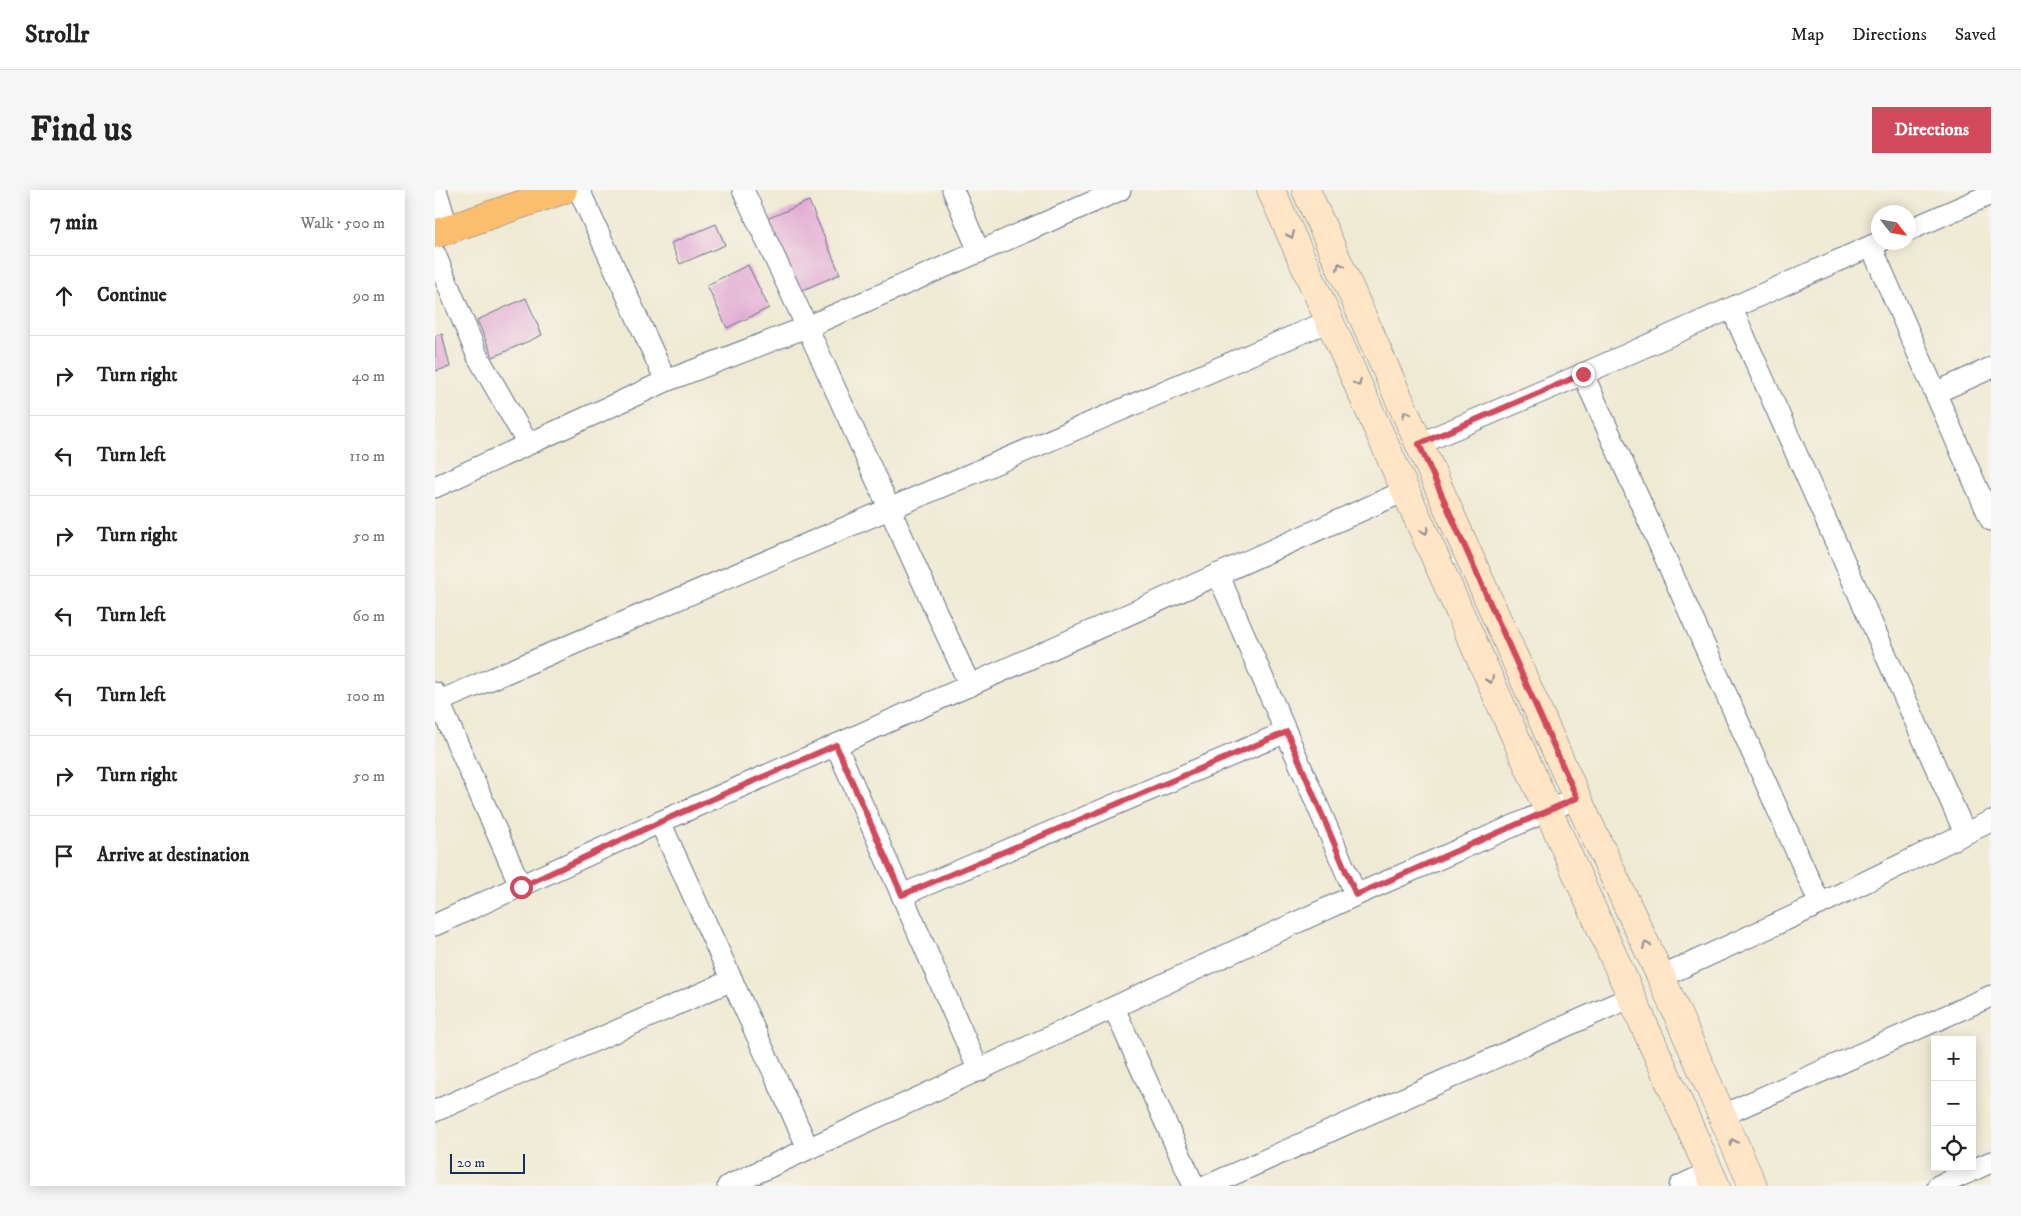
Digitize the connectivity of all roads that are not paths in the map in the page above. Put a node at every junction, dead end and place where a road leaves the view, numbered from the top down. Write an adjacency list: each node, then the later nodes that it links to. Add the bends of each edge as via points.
1 (436, 190): 11 (street)
2 (563, 190): 11 (main road)
3 (579, 190): 21 (street)
4 (743, 190): 18 (street)
5 (953, 190): 14 (street)
6 (1120, 190): 14 (street)
7 (1271, 190): 17 (street, one-way to 17)
8 (1306, 190): 24 (street, one-way to 8)
9 (1985, 194): 10 (street)
10 (1916, 227)
11 (442, 231)
12 (1871, 246): 16 (street)
13 (1877, 250): 22 (street)
14 (979, 252): 18 (street)
15 (435, 254): 23 (street, via 478,357)
16 (1732, 309): 20 (street); 38 (street)
17 (1329, 321): 26 (street, one-way to 26); 27 (street)
18 (807, 327): 21 (street); 27 (street)
19 (1991, 368): 22 (street)
20 (1583, 374): 24 (street); 42 (street)
21 (666, 381): 23 (street)
22 (1935, 393): 28 (street)
23 (529, 444): 25 (street)
24 (1419, 444): 34 (street)
25 (435, 487)
26 (1407, 490): 29 (street); 35 (street, one-way to 35)
27 (890, 510): 30 (street); 31 (street)
28 (1991, 520)
29 (1218, 574): 30 (street); 32 (street)
30 (970, 686): 33 (street)
31 (436, 699): 39 (street)
32 (1287, 732): 40 (street); 41 (street)
33 (836, 745): 37 (street); 40 (street)
34 (1577, 798): 35 (street); 44 (street, one-way to 34)
35 (1547, 810): 41 (street); 47 (street)
36 (1991, 821): 38 (street)
37 (660, 822): 39 (street); 45 (street)
38 (1965, 833): 42 (street)
39 (521, 887): 43 (street)
40 (902, 895): 49 (street)
41 (1356, 895): 48 (street)
42 (1820, 904): 44 (street)
43 (435, 925)
44 (1661, 977): 51 (street)
45 (732, 980): 50 (street); 52 (street)
46 (1991, 996): 51 (street)
47 (1631, 997): 54 (street); 57 (street)
48 (1114, 1008): 49 (street); 56 (street)
49 (979, 1071): 52 (street)
50 (435, 1111)
51 (1721, 1116): 59 (street, one-way to 51)
52 (808, 1148): 55 (street)
53 (1991, 1162): 60 (street)
54 (1713, 1179): 58 (street)
55 (727, 1186)
56 (1195, 1186)
57 (1207, 1186)
58 (1681, 1186)
59 (1753, 1186)
60 (1938, 1186)

